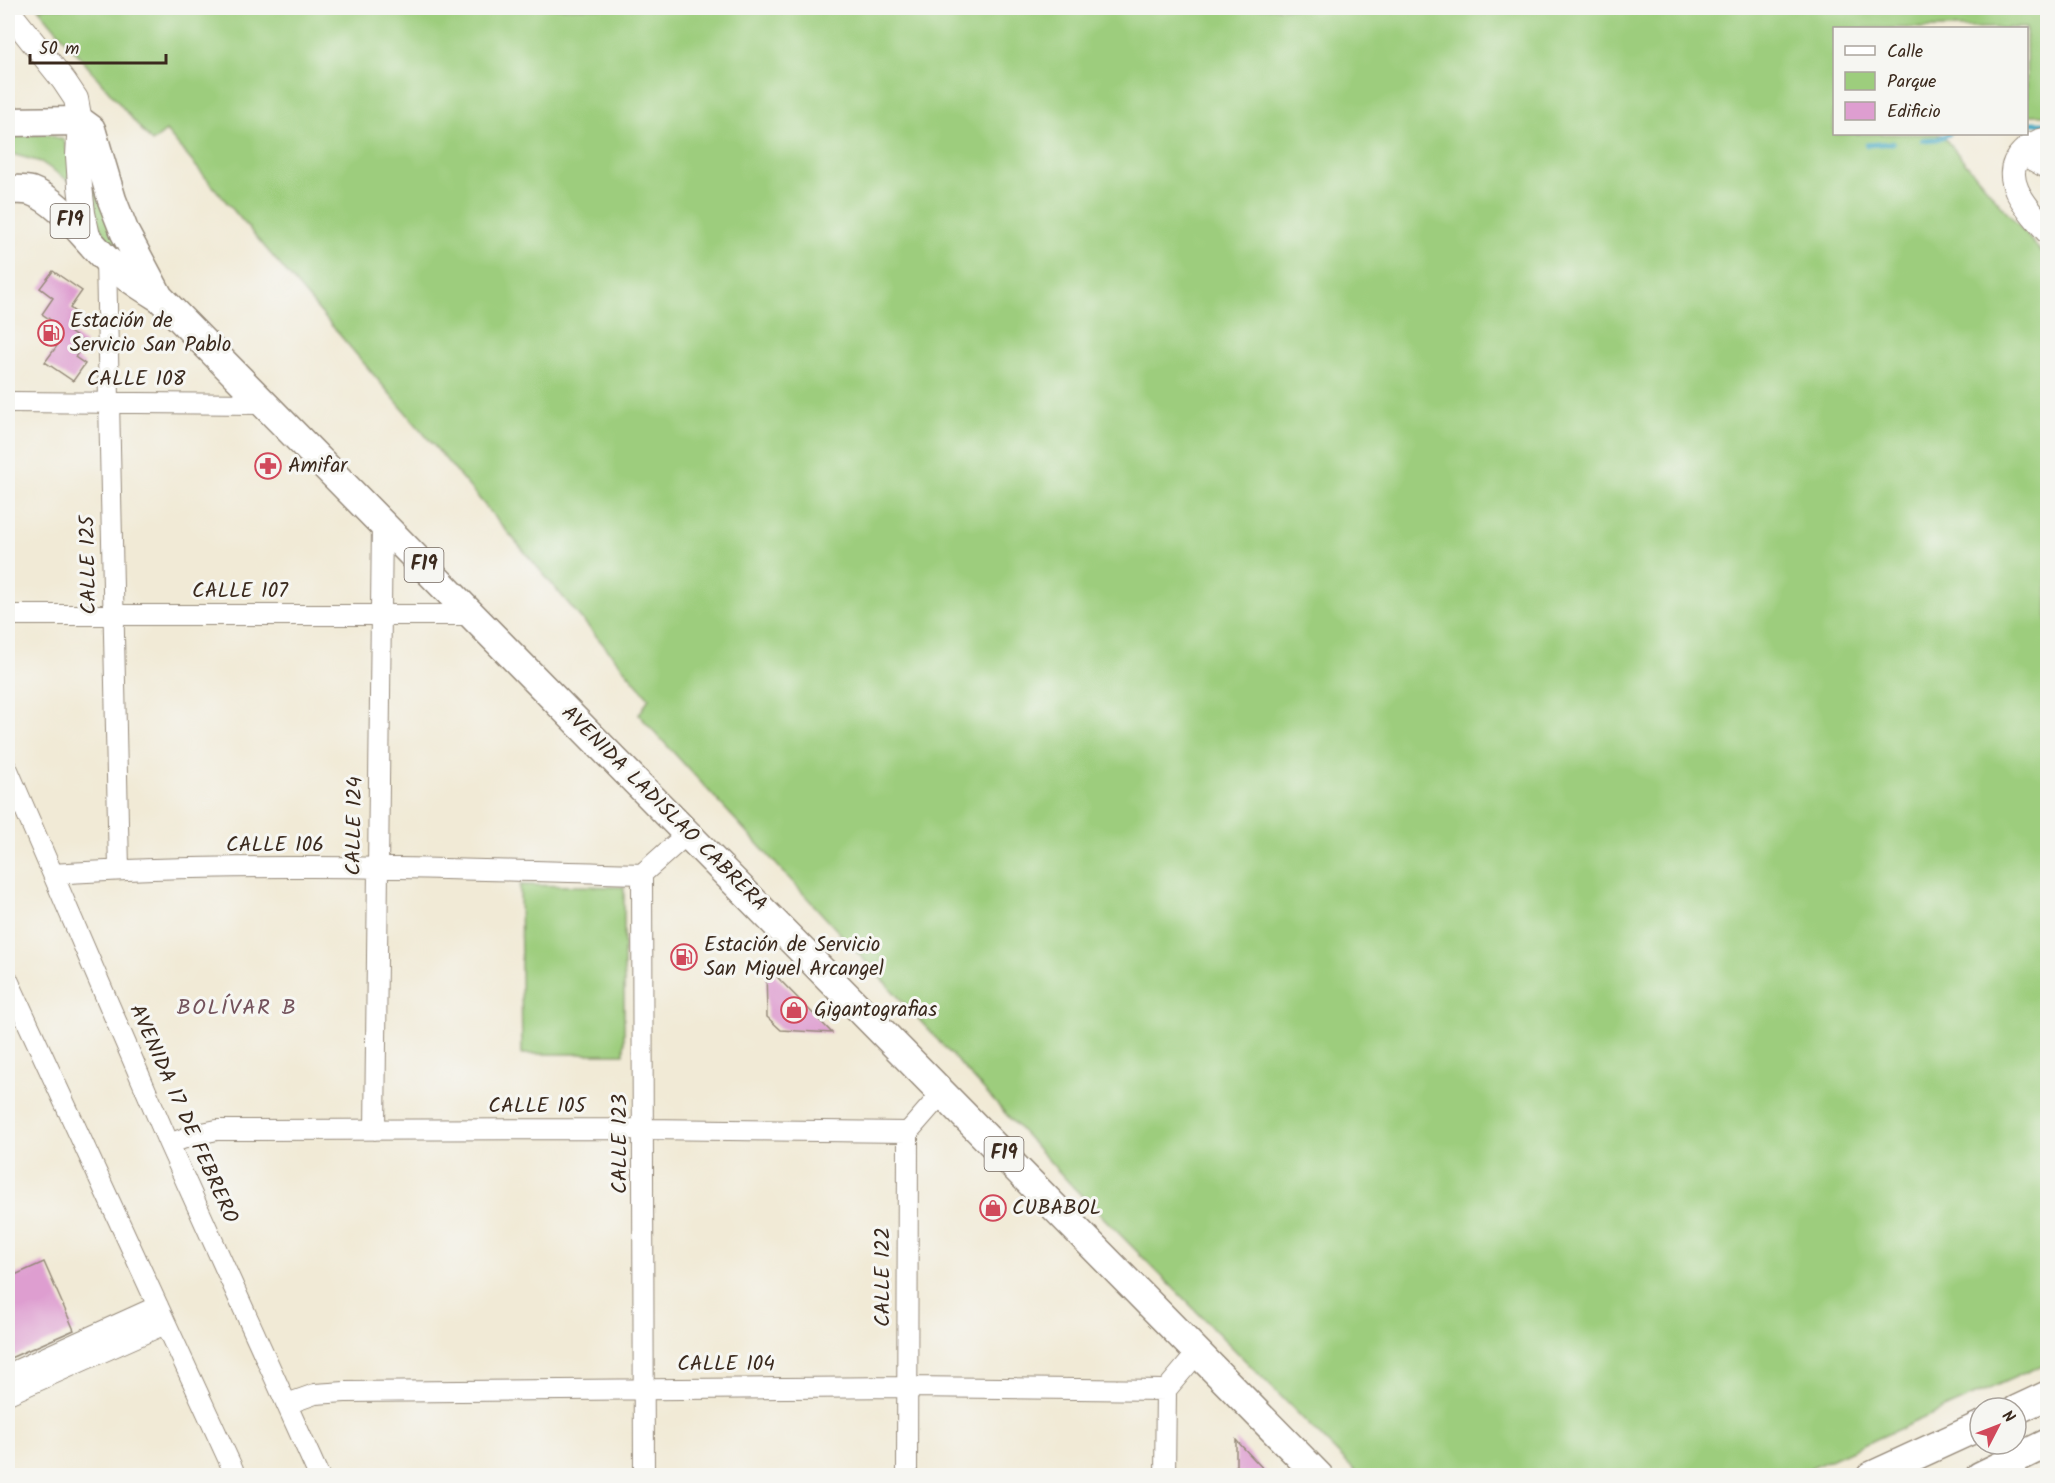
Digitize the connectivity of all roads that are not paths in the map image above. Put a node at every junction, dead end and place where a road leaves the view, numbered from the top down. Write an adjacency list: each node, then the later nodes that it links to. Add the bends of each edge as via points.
1 (8, 11): 2 (main road, via 76,99)
2 (80, 121): 3 (highway); 8 (main road, via 78,156 83,213); 9 (highway, AVENIDA LADISLAO CABRERA / F19, via 91,129 125,232)
3 (8, 122)
4 (2037, 143): 5 (main road, via 2032,158); 7 (main road, via 2019,156 2012,175 2017,192)
5 (2048, 167)
6 (15, 187): 8 (highway, AVENIDA LADISLAO CABRERA / F19, via 49,202)
7 (2048, 232)
8 (97, 250): 9 (highway, AVENIDA LADISLAO CABRERA / F19, via 128,278); 11 (street, CALLE 125)
9 (160, 298): 12 (highway, AVENIDA LADISLAO CABRERA / F19)
10 (8, 402): 11 (street, CALLE 108)
11 (110, 403): 12 (street, CALLE 108); 16 (street, CALLE 125)
12 (265, 404): 13 (highway, AVENIDA LADISLAO CABRERA / F19)
13 (382, 522): 14 (street, CALLE 124); 17 (highway, AVENIDA LADISLAO CABRERA / F19)
14 (381, 614): 16 (street, CALLE 107); 17 (street, CALLE 107); 20 (street, CALLE 124)
15 (8, 615): 16 (street, CALLE 107)
16 (114, 615): 21 (street, CALLE 125)
17 (473, 615): 19 (highway, AVENIDA LADISLAO CABRERA / F19)
18 (8, 770): 22 (street, AVENIDA 17 DE FEBRERO)
19 (688, 833): 23 (street); 25 (highway, AVENIDA LADISLAO CABRERA / F19)
20 (378, 868): 21 (street, CALLE 106); 23 (street, CALLE 106); 27 (street, CALLE 124)
21 (119, 870): 22 (street, CALLE 106)
22 (52, 874): 29 (street, AVENIDA 17 DE FEBRERO)
23 (642, 874): 26 (street, CALLE 123)
24 (8, 980): 30 (street)
25 (943, 1092): 28 (street); 32 (highway, AVENIDA LADISLAO CABRERA / F19)
26 (645, 1129): 27 (street, CALLE 105); 28 (street, CALLE 105); 35 (street, CALLE 123)
27 (375, 1131): 29 (street, CALLE 105, via 217,1130)
28 (908, 1132): 34 (street, CALLE 122)
29 (170, 1144): 39 (street, AVENIDA 17 DE FEBRERO)
30 (158, 1305): 31 (street); 33 (street)
31 (165, 1324): 37 (street); 43 (street)
32 (1198, 1352): 36 (street); 48 (highway, AVENIDA LADISLAO CABRERA / F19)
33 (8, 1374)
34 (906, 1387): 35 (street, CALLE 104); 36 (street, CALLE 104); 46 (street, CALLE 122)
35 (644, 1389): 39 (street, CALLE 104, via 345,1392 315,1394); 45 (street, CALLE 123)
36 (1166, 1390): 47 (street)
37 (8, 1394)
38 (2048, 1395): 40 (highway)
39 (287, 1404): 44 (street, AVENIDA 17 DE FEBRERO)
40 (2028, 1404)
41 (1968, 1432): 49 (highway)
42 (2048, 1443): 50 (highway)
43 (236, 1476)
44 (320, 1476)
45 (644, 1476)
46 (907, 1476)
47 (1165, 1476)
48 (1320, 1476)
49 (1871, 1476)
50 (1980, 1476)

